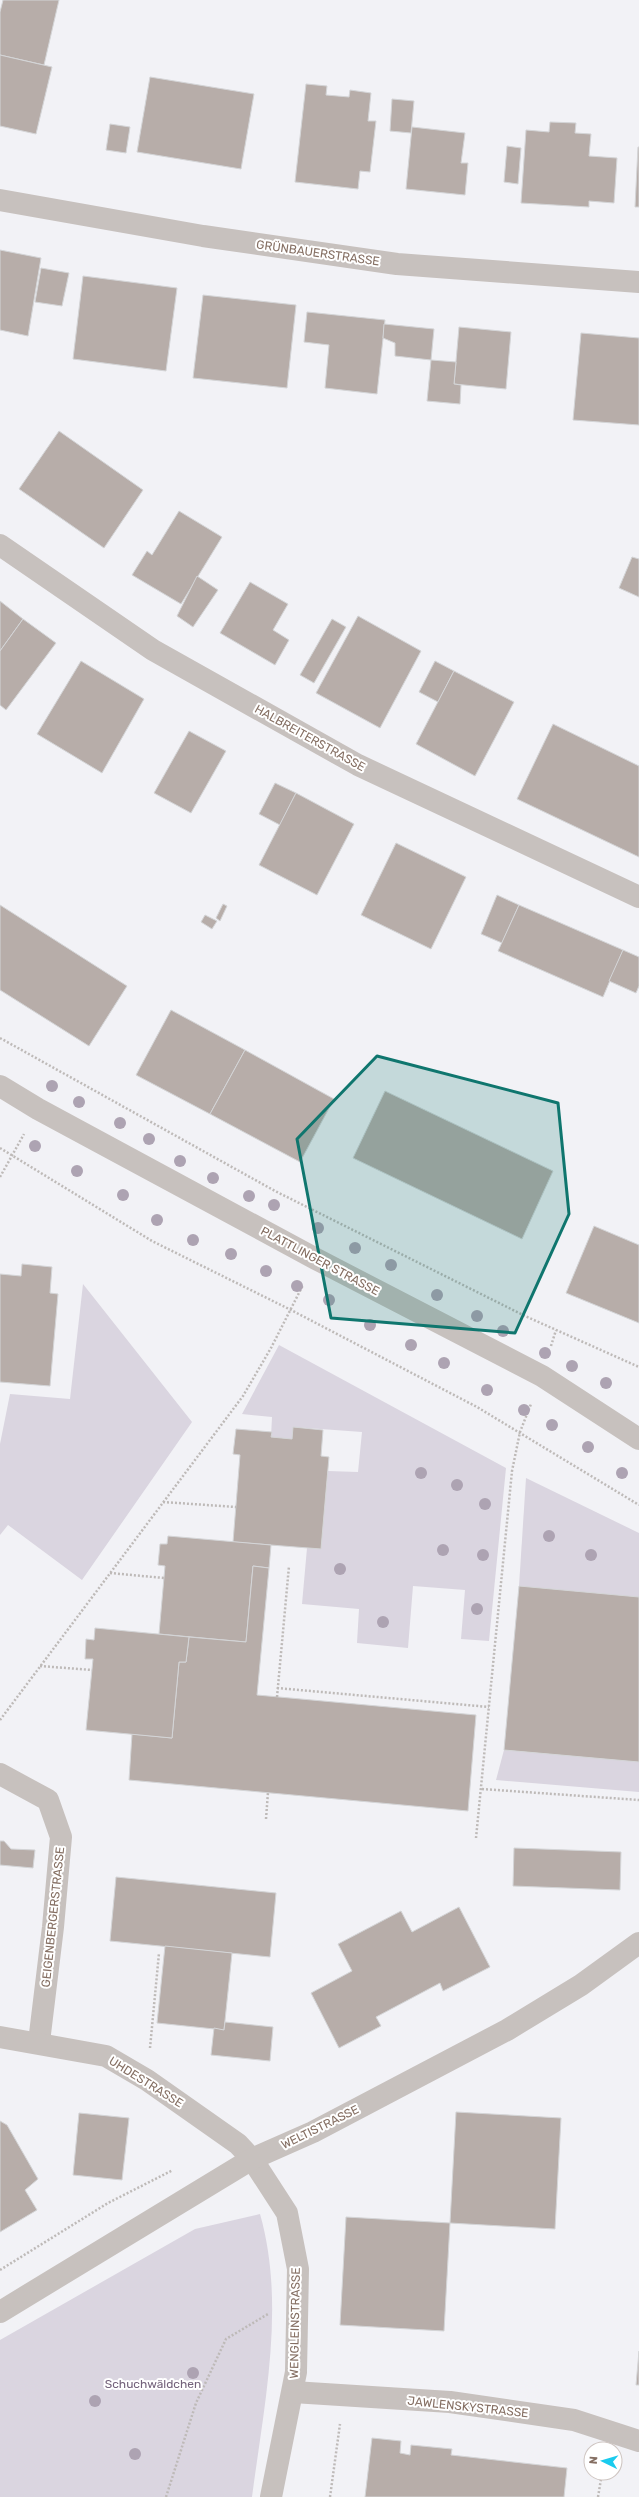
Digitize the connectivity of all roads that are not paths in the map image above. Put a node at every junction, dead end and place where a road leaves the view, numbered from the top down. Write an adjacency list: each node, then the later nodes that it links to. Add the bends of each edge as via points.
1 (0, 200): 2 (street, GRÜNBAUERSTRASSE, via 203,236 397,264)
2 (639, 282)
3 (0, 546): 4 (street, HALBREITERSTRASSE, via 153,650 358,765)
4 (639, 898)
5 (0, 1086): 6 (street, PLATTLINGER STRASSE, via 316,1260 542,1376)
6 (639, 1439)
7 (0, 1774): 10 (street, GEIGENBERGERSTRASSE, via 48,1800 61,1837)
8 (639, 1943): 11 (street, WELTISTRASSE, via 581,1985 507,2030 313,2132)
9 (0, 2037): 10 (street, UHDESTRASSE)
10 (39, 2042): 11 (street, UHDESTRASSE, via 106,2056 147,2080 238,2144)
11 (252, 2159): 12 (street, WELTISTRASSE); 13 (street, WENGLEINSTRASSE, via 287,2213 298,2269 296,2372)
12 (0, 2312)
13 (293, 2392): 14 (street, JAWLENSKYSTRASSE, via 450,2402 574,2420); 15 (street, WENGLEINSTRASSE)
14 (639, 2441)
15 (271, 2497)

